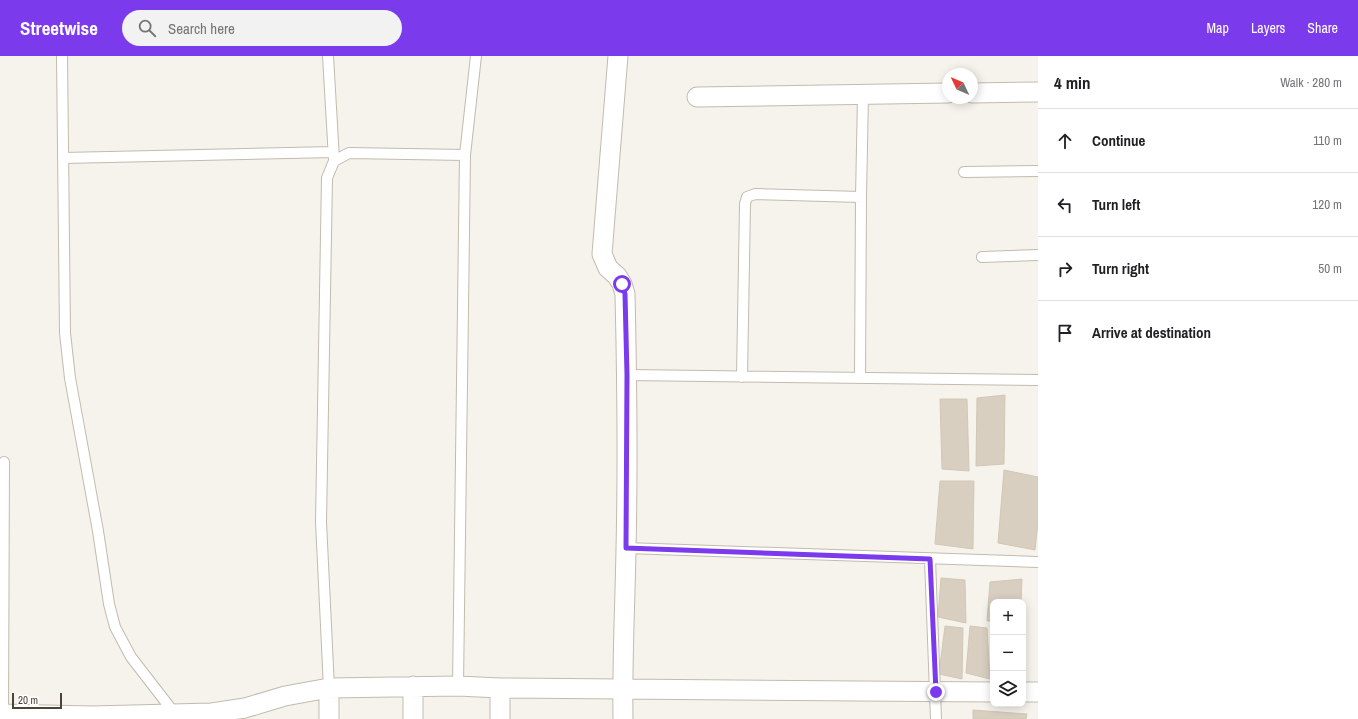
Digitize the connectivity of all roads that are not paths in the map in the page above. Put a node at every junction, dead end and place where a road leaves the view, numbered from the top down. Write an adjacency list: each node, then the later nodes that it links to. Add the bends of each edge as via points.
1 (62, 56): 12 (lane)
2 (328, 56): 11 (lane)
3 (476, 56): 10 (lane)
4 (618, 56): 18 (street, via 602,254 608,268 622,284 625,294)
5 (1038, 92): 7 (street)
6 (942, 93): 8 (street)
7 (978, 93)
8 (863, 95): 9 (street); 15 (lane)
9 (698, 97)
10 (465, 155): 11 (lane, via 349,153); 27 (lane)
11 (334, 157): 12 (lane); 28 (lane, via 327,178 321,522)
12 (63, 158): 36 (lane, via 66,341 108,604 115,627 131,657)
13 (1038, 171): 14 (lane)
14 (964, 172)
15 (861, 197): 19 (lane, via 755,194 748,197 744,204); 20 (lane)
16 (1038, 255): 17 (lane)
17 (982, 257)
18 (627, 375): 19 (lane); 23 (street)
19 (742, 376): 20 (lane)
20 (860, 378): 21 (lane)
21 (1038, 380)
22 (4, 462): 35 (lane)
23 (626, 548): 24 (lane); 30 (street)
24 (930, 559): 25 (lane); 31 (lane)
25 (1038, 562)
26 (413, 686): 27 (street); 28 (street); 40 (street)
27 (458, 686): 29 (street)
28 (329, 688): 37 (street, via 285,696); 39 (street)
29 (500, 688): 30 (street); 41 (street)
30 (622, 689): 31 (street); 42 (street)
31 (936, 692): 32 (street); 43 (lane)
32 (990, 692)
33 (1026, 692): 34 (street)
34 (1038, 692)
35 (1, 714): 38 (street)
36 (175, 714): 37 (street); 38 (street)
37 (212, 716)
38 (92, 717)
39 (329, 719)
40 (413, 719)
41 (500, 719)
42 (623, 719)
43 (936, 719)

